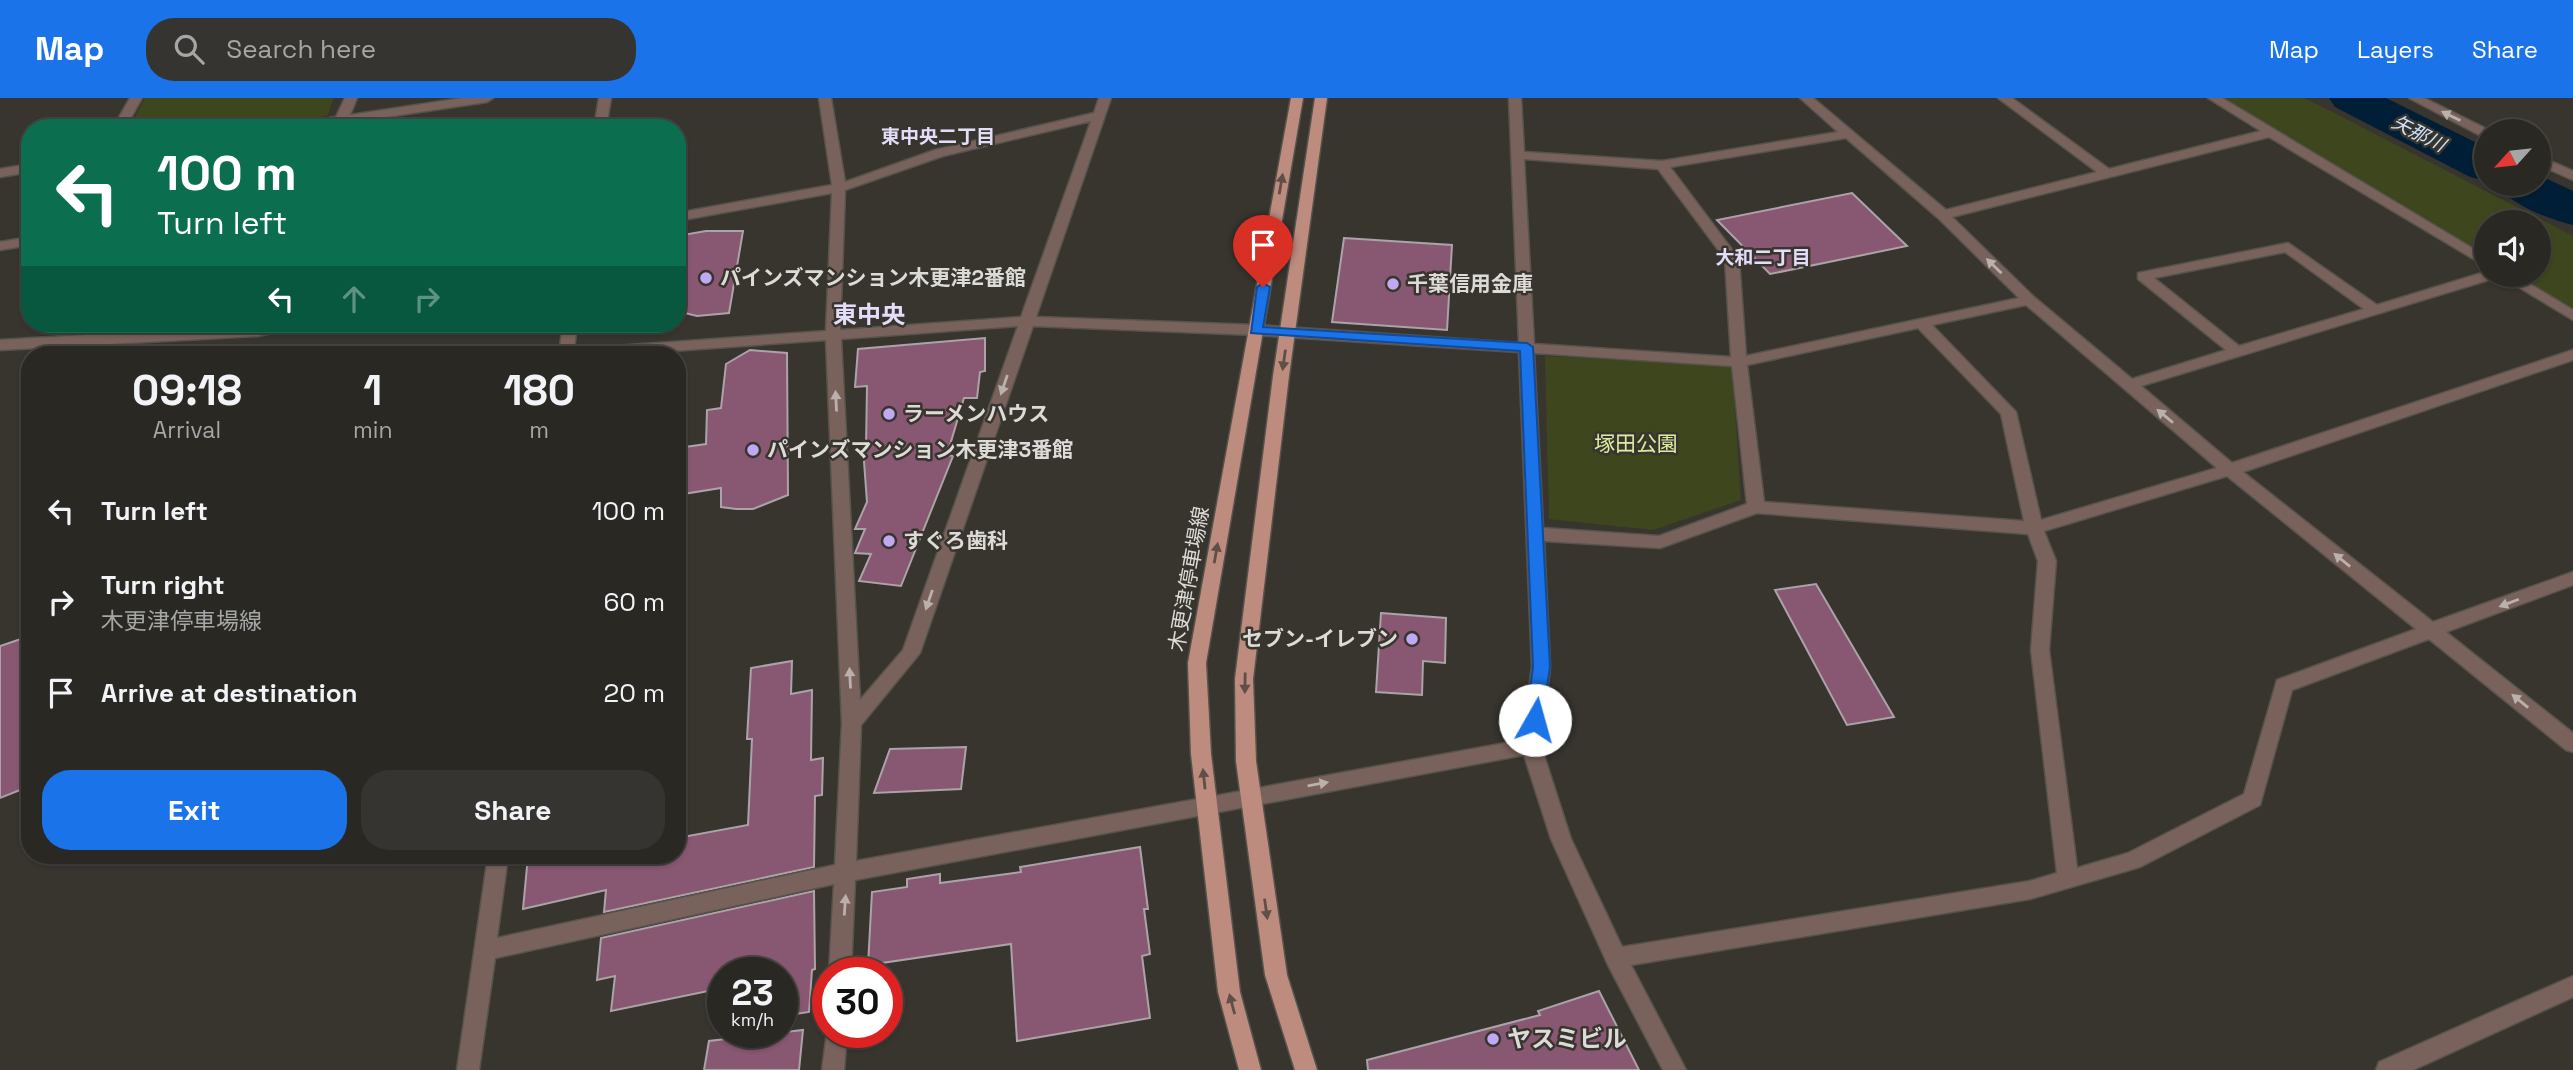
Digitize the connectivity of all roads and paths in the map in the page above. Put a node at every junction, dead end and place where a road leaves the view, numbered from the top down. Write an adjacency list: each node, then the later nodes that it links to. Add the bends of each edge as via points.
1 (136, 98): 15 (street)
2 (351, 98): 16 (street)
3 (487, 98): 17 (street)
4 (605, 98): 18 (street)
5 (825, 98): 29 (street)
6 (1105, 98): 14 (street)
7 (1297, 98): 42 (main road, 木更津停車場線, one-way to 7)
8 (1321, 98): 43 (main road)
9 (1515, 98): 22 (street)
10 (1806, 98): 20 (street)
11 (2004, 98): 27 (street)
12 (2214, 98): 21 (street)
13 (2414, 98): 19 (street, one-way to 13)
14 (1097, 116): 29 (street, via 939,153); 40 (street)
15 (124, 119)
16 (342, 119)
17 (368, 119)
18 (602, 119)
19 (2474, 128)
20 (1849, 134): 23 (street); 31 (street)
21 (2269, 134): 27 (street); 34 (street)
22 (1518, 155): 23 (street); 48 (street)
23 (1662, 165): 51 (street, via 1732,259)
24 (2552, 166): 28 (street)
25 (21, 170): 26 (street)
26 (0, 173)
27 (2106, 173): 31 (street)
28 (2573, 176)
29 (839, 188): 30 (street); 45 (street)
30 (686, 215)
31 (1943, 215): 37 (street, one-way to 31)
32 (21, 242): 33 (street)
33 (0, 246)
34 (2474, 255)
35 (2474, 280): 38 (street)
36 (2526, 287): 39 (street)
37 (2029, 300): 41 (street); 52 (street)
38 (2375, 310): 49 (street); 49 (street, via 2288,247 2143,276)
39 (2573, 316)
40 (1026, 321): 42 (street); 45 (street); 59 (street, one-way to 59, via 911,653)
41 (1921, 323): 51 (street); 55 (street, via 2008,412)
42 (1256, 330): 43 (street); 63 (main road, 木更津停車場線, one-way to 42, via 1197,663)
43 (1288, 332): 48 (street); 62 (main road, one-way to 62, via 1244,680)
44 (183, 333): 46 (street)
45 (833, 333): 47 (street); 59 (street, one-way to 45)
46 (0, 345)
47 (675, 346)
48 (1527, 347): 51 (street); 56 (street)
49 (2237, 352): 52 (street)
50 (2573, 355): 53 (street)
51 (1739, 362): 54 (street)
52 (2129, 384): 53 (street, one-way to 52)
53 (2230, 470): 55 (street); 58 (street, one-way to 53)
54 (1756, 507): 55 (street); 56 (street, via 1660,542)
55 (2034, 528): 66 (street, via 2047,561 2040,650)
56 (1536, 534): 61 (street, via 1542,667)
57 (2573, 578): 58 (street, one-way to 58)
58 (2432, 632): 60 (street, one-way to 58); 66 (street, via 2284,685 2253,799 2133,861)
59 (852, 723): 65 (street)
60 (2573, 744)
61 (1531, 746): 62 (street, one-way to 61); 69 (street, via 1561,839)
62 (1251, 795): 63 (street); 75 (main road, one-way to 75, via 1276,975)
63 (1207, 807): 65 (street); 74 (main road, 木更津停車場線, one-way to 63, via 1229,992)
64 (497, 864): 67 (street)
65 (847, 872): 67 (street); 68 (street, one-way to 65)
66 (2068, 879): 69 (street, via 2029,890)
67 (485, 950): 72 (street)
68 (841, 957)
69 (1616, 958): 76 (street)
70 (2573, 986): 77 (street)
71 (835, 1048): 73 (street)
72 (468, 1070)
73 (833, 1070)
74 (1250, 1070)
75 (1306, 1070)
76 (1675, 1070)
77 (2387, 1070)

